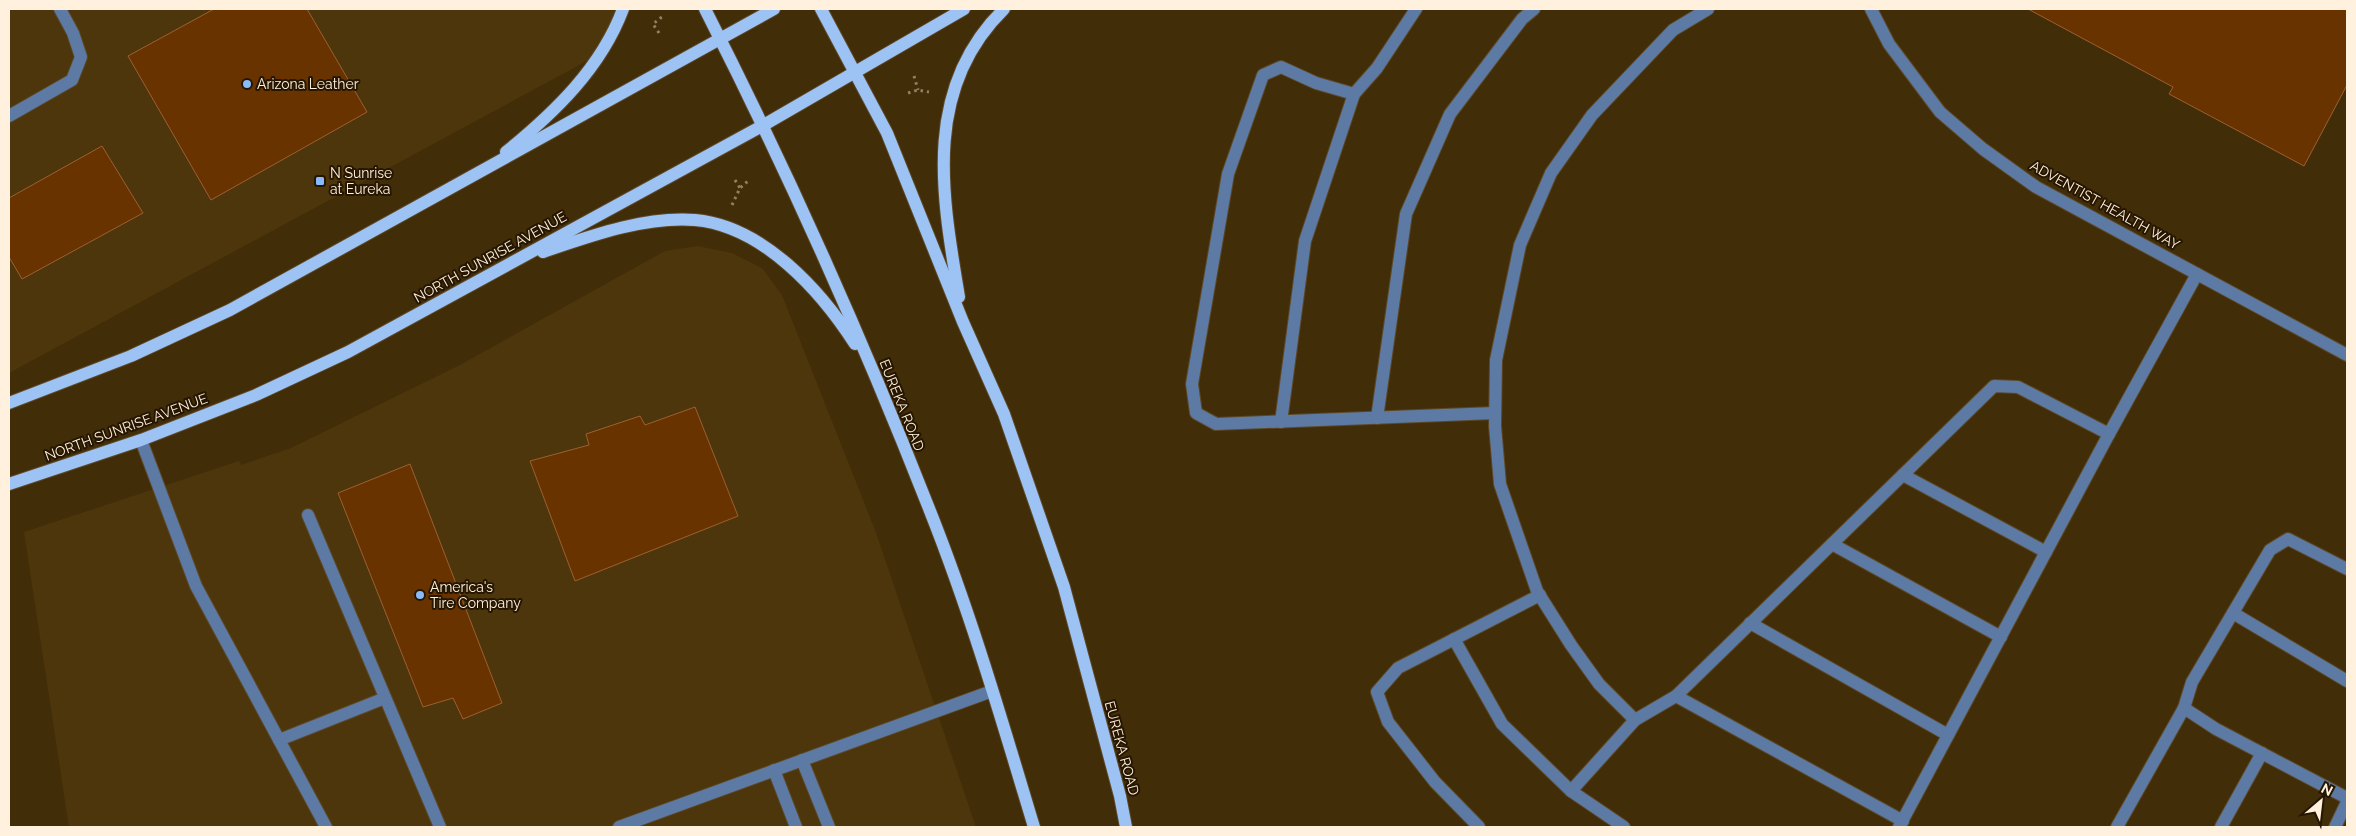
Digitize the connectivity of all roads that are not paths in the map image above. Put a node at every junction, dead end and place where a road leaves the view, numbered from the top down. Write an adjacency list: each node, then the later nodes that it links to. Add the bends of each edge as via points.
1 (60, 9): 15 (lane, via 74,33 81,57 72,80)
2 (623, 9): 17 (main road, via 607,45 582,79 521,139)
3 (705, 9): 12 (main road, EUREKA ROAD)
4 (774, 9): 12 (main road)
5 (821, 9): 13 (main road, EUREKA ROAD)
6 (964, 9): 13 (main road, NORTH SUNRISE AVENUE)
7 (1004, 9): 20 (main road, via 979,37 960,72 943,138 945,202)
8 (1416, 9): 14 (lane, via 1377,68)
9 (1534, 9): 25 (lane, via 1522,19 1450,114 1406,214)
10 (1708, 9): 24 (lane, via 1673,30 1592,115 1550,173 1520,244 1496,360)
11 (1872, 9): 19 (lane, ADVENTIST HEALTH WAY, via 1889,44 1940,112 1983,149 2036,187)
12 (720, 38): 16 (main road, EUREKA ROAD); 17 (main road)
13 (855, 71): 16 (main road, NORTH SUNRISE AVENUE); 20 (main road, EUREKA ROAD, via 887,133)
14 (1354, 94): 26 (lane, via 1306,241); 26 (lane, via 1316,83 1281,67 1264,75 1228,174 1192,384 1196,413 1216,424)
15 (9, 116)
16 (762, 126): 18 (main road, NORTH SUNRISE AVENUE); 22 (main road, EUREKA ROAD, via 801,204)
17 (476, 176): 23 (main road, via 230,310 131,356)
18 (512, 262): 22 (main road, via 643,224 694,220 724,226 773,254 812,288); 28 (main road, NORTH SUNRISE AVENUE, via 348,352 256,395)
19 (2197, 274): 21 (lane, ADVENTIST HEALTH WAY); 27 (lane)
20 (963, 322): 61 (main road, EUREKA ROAD, via 1004,414 1064,587)
21 (2347, 355)
22 (874, 374): 41 (main road, EUREKA ROAD, via 931,512)
23 (9, 403)
24 (1495, 413): 25 (lane); 35 (lane, via 1500,484)
25 (1377, 418): 26 (lane)
26 (1281, 422)
27 (2109, 434): 29 (lane, via 2018,387 1994,386); 33 (lane)
28 (141, 440): 30 (main road, NORTH SUNRISE AVENUE); 47 (lane, via 196,586)
29 (1903, 475): 32 (lane); 33 (lane)
30 (9, 484)
31 (308, 515): 43 (lane)
32 (1832, 544): 37 (lane); 38 (lane)
33 (2046, 552): 38 (lane)
34 (2347, 569): 36 (lane, via 2288,539 2270,550)
35 (1540, 595): 39 (lane); 45 (lane, via 1599,684)
36 (2233, 613): 40 (lane); 44 (lane, via 2192,682)
37 (1750, 623): 42 (lane); 46 (lane)
38 (2000, 637): 46 (lane)
39 (1454, 639): 51 (lane, via 1502,724); 62 (lane, via 1398,668 1377,692 1388,722 1435,782)
40 (2347, 681)
41 (992, 690): 49 (lane); 60 (main road, EUREKA ROAD)
42 (1676, 696): 45 (lane); 54 (lane)
43 (385, 698): 47 (lane); 56 (lane)
44 (2184, 708): 48 (lane); 64 (lane)
45 (1636, 720): 51 (lane)
46 (1948, 735): 54 (lane)
47 (279, 740): 55 (lane)
48 (2262, 753): 52 (lane); 65 (lane)
49 (802, 760): 50 (lane); 59 (lane)
50 (774, 770): 57 (lane); 58 (lane)
51 (1571, 791): 63 (lane)
52 (2347, 798)
53 (2347, 802): 66 (lane)
54 (1901, 824)
55 (326, 827)
56 (440, 827)
57 (619, 827)
58 (796, 827)
59 (829, 827)
60 (1034, 827)
61 (1126, 827)
62 (1478, 827)
63 (1624, 827)
64 (2117, 827)
65 (2221, 827)
66 (2335, 827)

